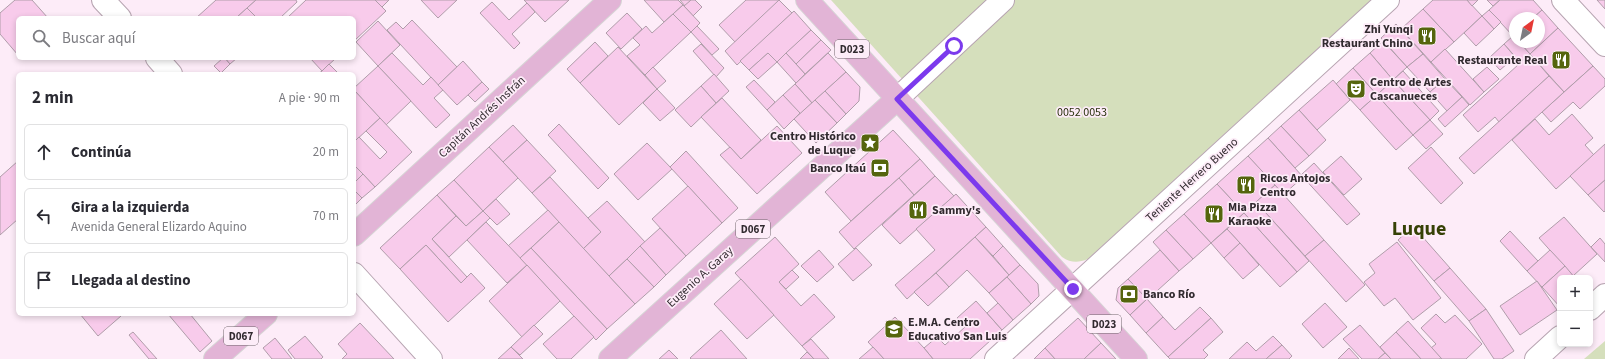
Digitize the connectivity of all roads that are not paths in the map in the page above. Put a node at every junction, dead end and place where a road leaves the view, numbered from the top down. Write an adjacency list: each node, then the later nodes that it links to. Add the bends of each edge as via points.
1 (104, 0): 7 (street)
2 (610, 0): 12 (main road, Capitán Andrés Insfrán)
3 (807, 0): 11 (main road, D023)
4 (1003, 0): 11 (street)
5 (1388, 0): 14 (street, Teniente Herrero Bueno)
6 (1563, 0): 8 (street)
7 (118, 16)
8 (1605, 45)
9 (159, 60): 10 (street)
10 (169, 72)
11 (897, 99): 14 (main road, D023); 21 (main road, Eugenio A. Garay / D067)
12 (356, 233)
13 (356, 276): 20 (street)
14 (1073, 289): 22 (street, Teniente Herrero Bueno); 23 (main road, D023)
15 (1605, 295): 16 (street)
16 (1593, 306)
17 (264, 316): 19 (main road, D067)
18 (1557, 340): 24 (street)
19 (215, 359)
20 (431, 359)
21 (610, 359)
22 (996, 359)
23 (1136, 359)
24 (1536, 359)

